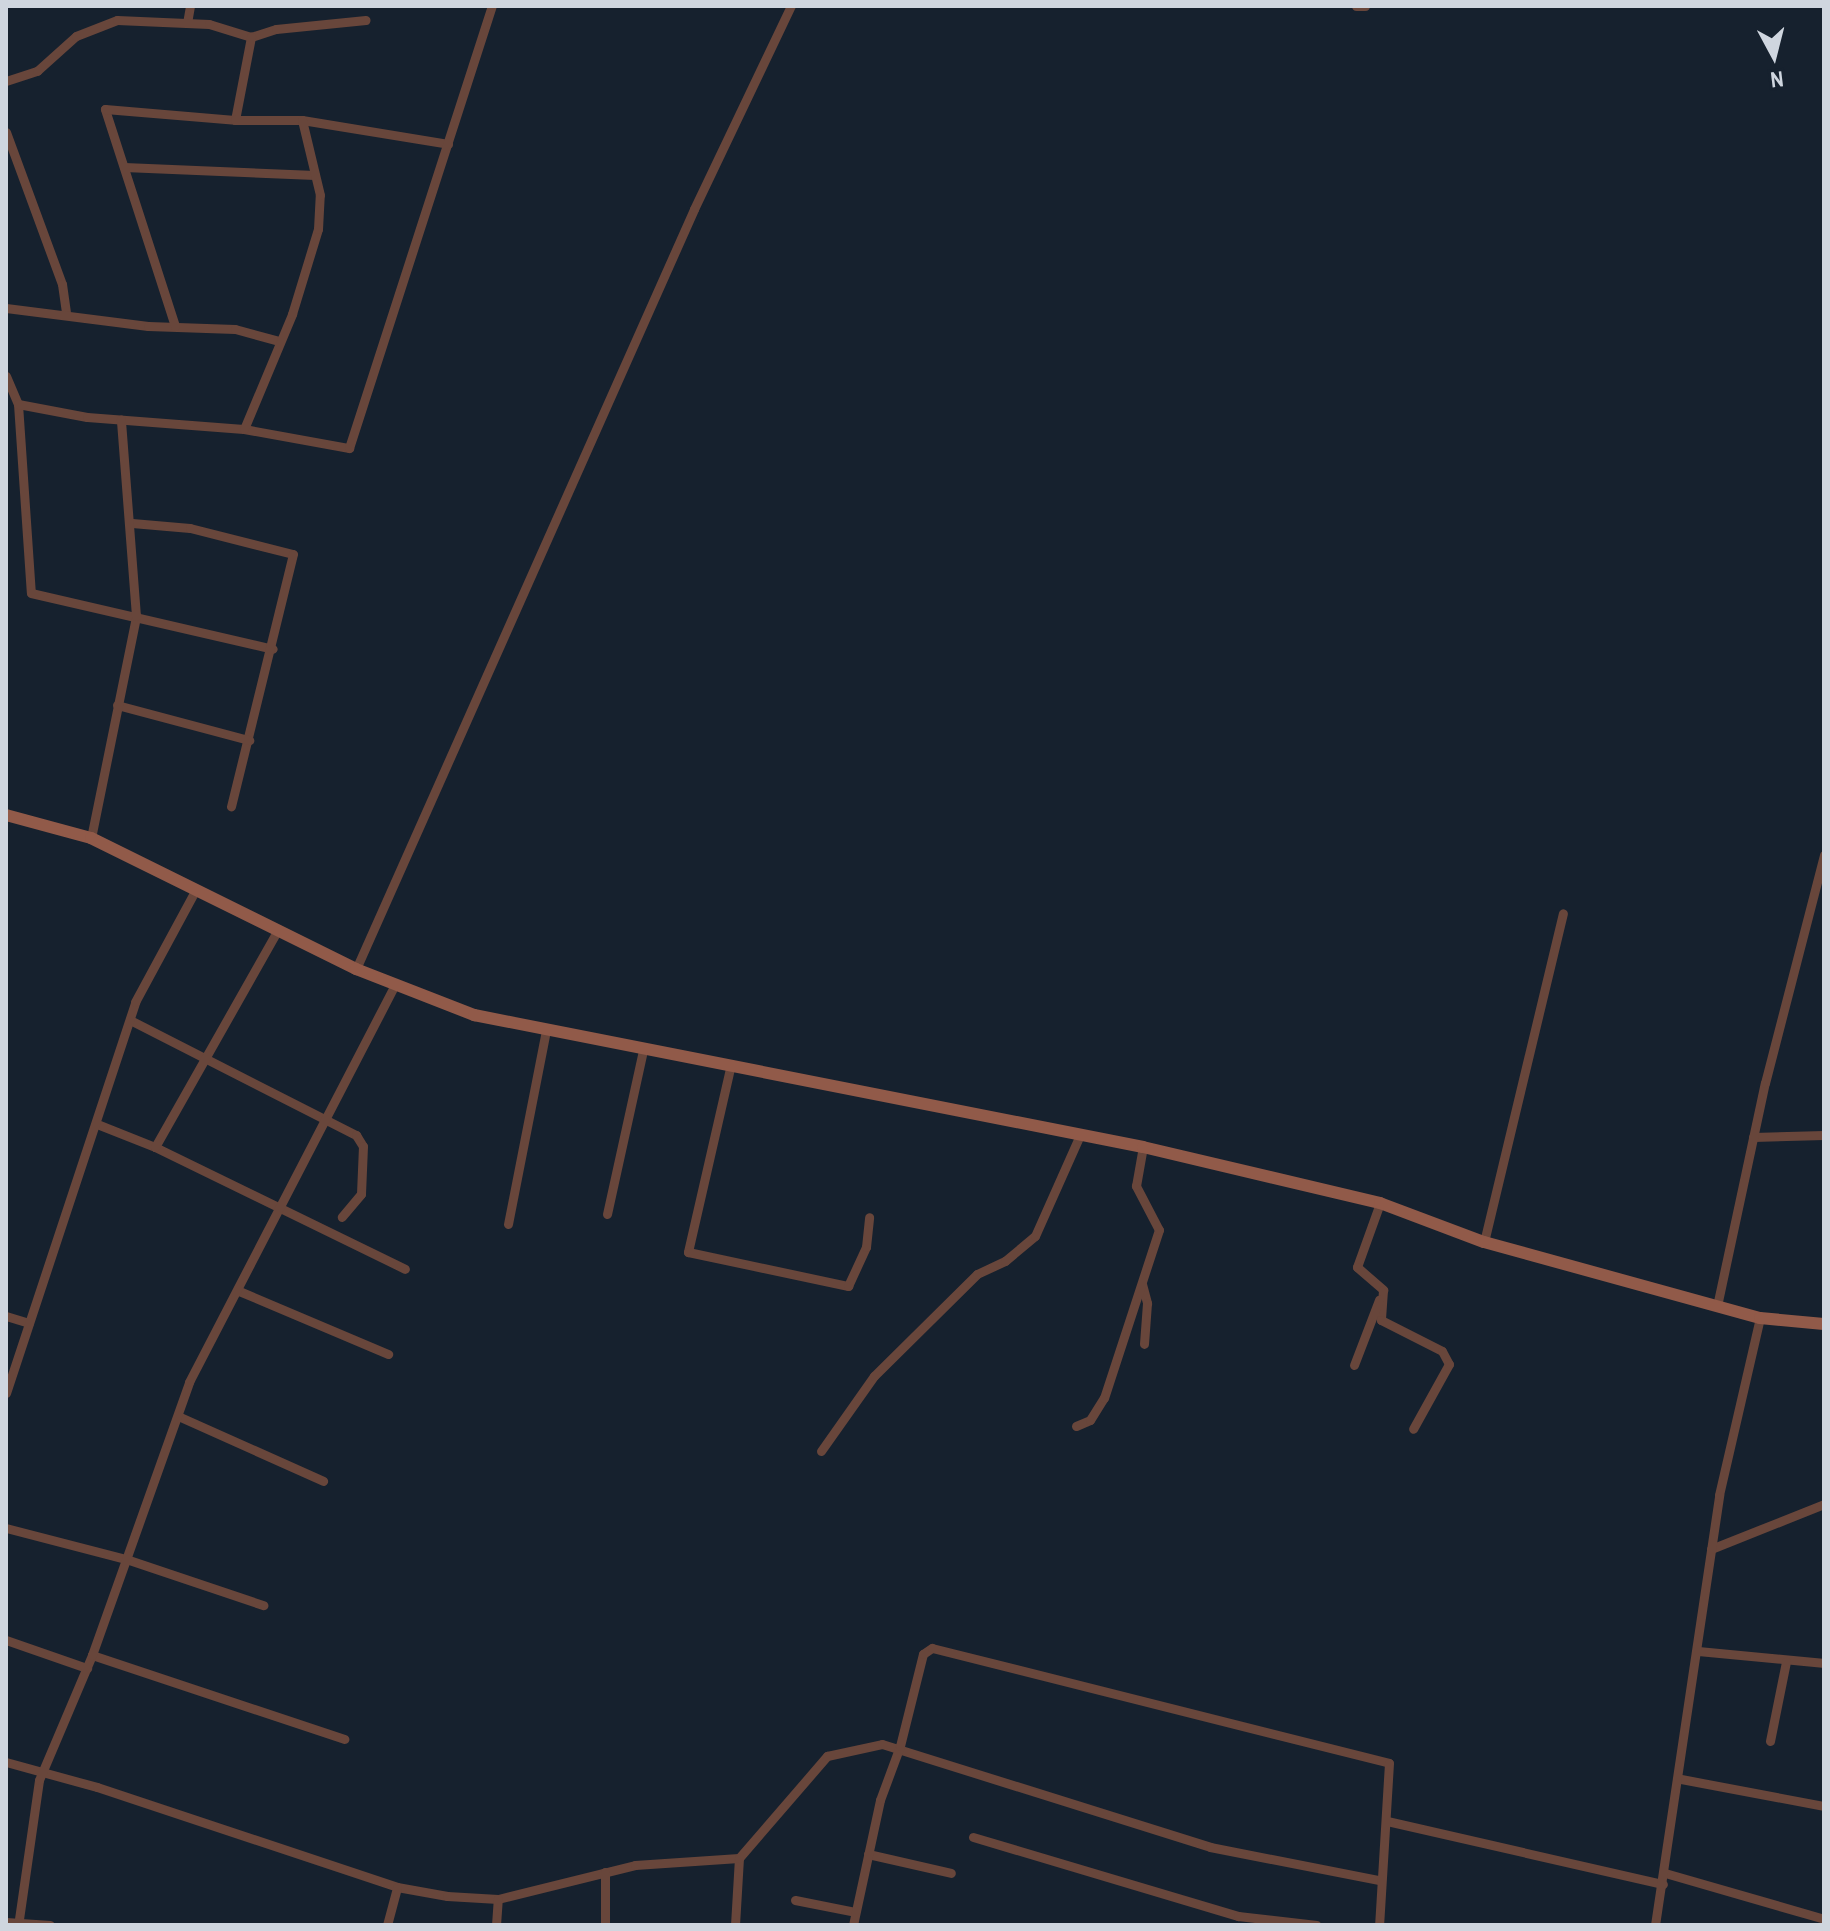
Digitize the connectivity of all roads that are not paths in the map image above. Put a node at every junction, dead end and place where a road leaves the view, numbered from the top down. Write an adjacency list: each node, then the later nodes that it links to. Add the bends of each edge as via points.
1 (190, 6): 7 (street)
2 (492, 6): 13 (street)
3 (791, 6): 36 (street, via 694,209)
4 (1356, 6): 5 (street)
5 (1365, 6)
6 (366, 20): 8 (street, via 276,29)
7 (187, 23): 8 (street); 9 (street, via 117,20 76,36 37,71)
8 (251, 37): 10 (street)
9 (6, 81)
10 (235, 120): 11 (street); 14 (street, via 105,109)
11 (302, 120): 13 (street); 15 (street)
12 (6, 132): 17 (street, via 62,284)
13 (448, 144): 23 (street, via 352,445 340,450)
14 (124, 167): 15 (street); 18 (street)
15 (315, 175): 19 (street, via 318,229)
16 (6, 308): 17 (street)
17 (66, 312): 18 (street)
18 (175, 326): 19 (street, via 235,329)
19 (279, 341): 23 (street)
20 (6, 376): 21 (street)
21 (18, 404): 22 (street); 25 (street, via 31,593)
22 (121, 420): 23 (street); 24 (street)
23 (244, 429)
24 (132, 523): 25 (street); 26 (street, via 190,528 291,551 294,563)
25 (136, 616): 26 (street); 27 (street)
26 (273, 649): 28 (street)
27 (117, 705): 28 (street); 31 (street)
28 (249, 740): 29 (street)
29 (231, 806)
30 (6, 815): 31 (main road)
31 (91, 838): 33 (main road)
32 (1824, 855): 47 (street)
33 (195, 891): 35 (main road); 38 (street)
34 (1563, 913): 56 (street)
35 (277, 931): 36 (main road); 41 (street)
36 (356, 969): 37 (main road)
37 (394, 986): 39 (main road, via 474,1015); 43 (street)
38 (130, 1020): 41 (street); 44 (street)
39 (546, 1030): 40 (main road); 55 (street)
40 (643, 1050): 42 (main road); 52 (street)
41 (204, 1057): 43 (street); 48 (street)
42 (731, 1064): 45 (main road); 54 (street, via 688,1252 848,1286 866,1247)
43 (325, 1121): 51 (street); 53 (street, via 356,1135 363,1146 361,1194)
44 (97, 1124): 48 (street); 64 (street)
45 (1080, 1135): 49 (main road); 73 (street, via 1035,1236 1005,1261 977,1274 874,1376)
46 (1824, 1135): 47 (street)
47 (1753, 1137): 61 (street)
48 (155, 1147): 51 (street)
49 (1143, 1147): 50 (main road); 58 (street, via 1136,1186 1159,1230)
50 (1380, 1203): 56 (main road); 59 (street, via 1357,1267)
51 (279, 1210): 57 (street); 60 (street)
52 (607, 1214)
53 (342, 1217)
54 (869, 1217)
55 (508, 1224)
56 (1484, 1242): 61 (main road)
57 (405, 1269)
58 (1142, 1282): 66 (street, via 1147,1303); 71 (street, via 1104,1398 1090,1420)
59 (1383, 1290): 68 (street); 72 (street, via 1381,1320 1442,1351 1449,1364)
60 (239, 1291): 67 (street); 70 (street, via 189,1382)
61 (1717, 1306): 63 (main road)
62 (6, 1316): 64 (street)
63 (1760, 1318): 65 (main road); 77 (street)
64 (29, 1323): 69 (street)
65 (1824, 1324)
66 (1144, 1344)
67 (388, 1354)
68 (1354, 1365)
69 (6, 1393)
70 (178, 1416): 74 (street); 78 (street)
71 (1076, 1426)
72 (1413, 1429)
73 (821, 1451)
74 (322, 1480)
75 (1824, 1504): 77 (street)
76 (6, 1528): 78 (street)
77 (1711, 1549): 81 (street)
78 (126, 1559): 79 (street); 82 (street)
79 (263, 1605)
80 (6, 1640): 85 (street)
81 (1698, 1651): 83 (street); 91 (street)
82 (92, 1655): 85 (street); 86 (street)
83 (1786, 1662): 84 (street); 87 (street)
84 (1824, 1663)
85 (87, 1668): 90 (street)
86 (344, 1739)
87 (1770, 1741)
88 (900, 1746): 93 (street, via 923,1654 942,1648 1389,1763); 95 (street); 96 (street, via 855,1747 827,1756); 100 (street, via 1210,1847)
89 (6, 1762): 90 (street)
90 (41, 1774): 102 (street, via 142,1801); 106 (street)
91 (1681, 1779): 92 (street); 99 (street)
92 (1824, 1806)
93 (1387, 1821): 100 (street); 101 (street)
94 (973, 1837): 115 (street, via 1238,1916)
95 (868, 1854): 98 (street); 105 (street)
96 (739, 1858): 97 (street); 113 (street)
97 (605, 1872): 103 (street); 112 (street)
98 (951, 1873)
99 (1665, 1873): 101 (street); 107 (street)
100 (1378, 1880): 116 (street)
101 (1663, 1884): 117 (street)
102 (397, 1887): 103 (street); 110 (street)
103 (498, 1899): 111 (street)
104 (795, 1900): 105 (street)
105 (855, 1912): 114 (street)
106 (19, 1919): 108 (street); 109 (street)
107 (1824, 1919)
108 (6, 1922)
109 (50, 1925)
110 (387, 1925)
111 (496, 1925)
112 (605, 1925)
113 (735, 1925)
114 (853, 1925)
115 (1316, 1925)
116 (1379, 1925)
117 (1655, 1925)

